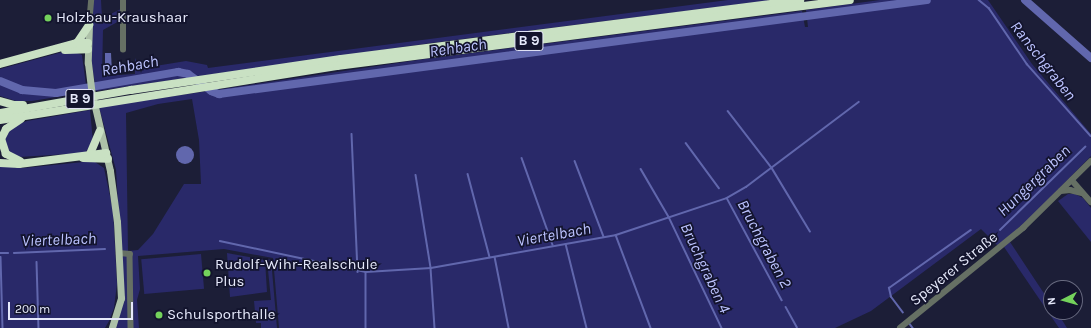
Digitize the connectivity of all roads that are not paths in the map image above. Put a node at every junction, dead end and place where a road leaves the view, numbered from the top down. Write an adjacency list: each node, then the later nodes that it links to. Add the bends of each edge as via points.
1 (91, 0): 5 (street)
2 (123, 0): 9 (street)
3 (800, 0): 11 (highway, B 9)
4 (850, 0): 11 (highway, B 9, via 208,85)
5 (89, 25): 6 (highway); 7 (main road)
6 (77, 43): 7 (highway); 8 (highway)
7 (88, 46): 8 (highway); 16 (main road, via 89,77)
8 (60, 49): 10 (highway)
9 (123, 50)
10 (0, 64)
11 (199, 83): 13 (highway, B 9); 13 (highway, B 9, via 190,81)
12 (0, 101): 13 (highway)
13 (32, 110): 14 (highway, B 9); 15 (highway, B 9); 21 (highway, via 10,124 1,138 6,154)
14 (0, 113)
15 (0, 120)
16 (99, 127): 17 (highway); 18 (main road)
17 (86, 156): 18 (highway); 21 (highway)
18 (107, 156): 26 (main road, via 115,196)
19 (1091, 161): 22 (street, Speyerer Straße)
20 (0, 163): 21 (highway)
21 (23, 163)
22 (1072, 180): 23 (street, Speyerer Straße); 24 (street)
23 (1060, 191): 24 (street, via 1077,190); 31 (street, Speyerer Straße, via 1023,228)
24 (1084, 194): 25 (street)
25 (1091, 202)
26 (119, 253): 27 (main road); 30 (street, via 130,254)
27 (121, 286): 28 (main road); 29 (main road, via 120,305)
28 (108, 328)
29 (112, 328)
30 (131, 328)
31 (900, 328)

